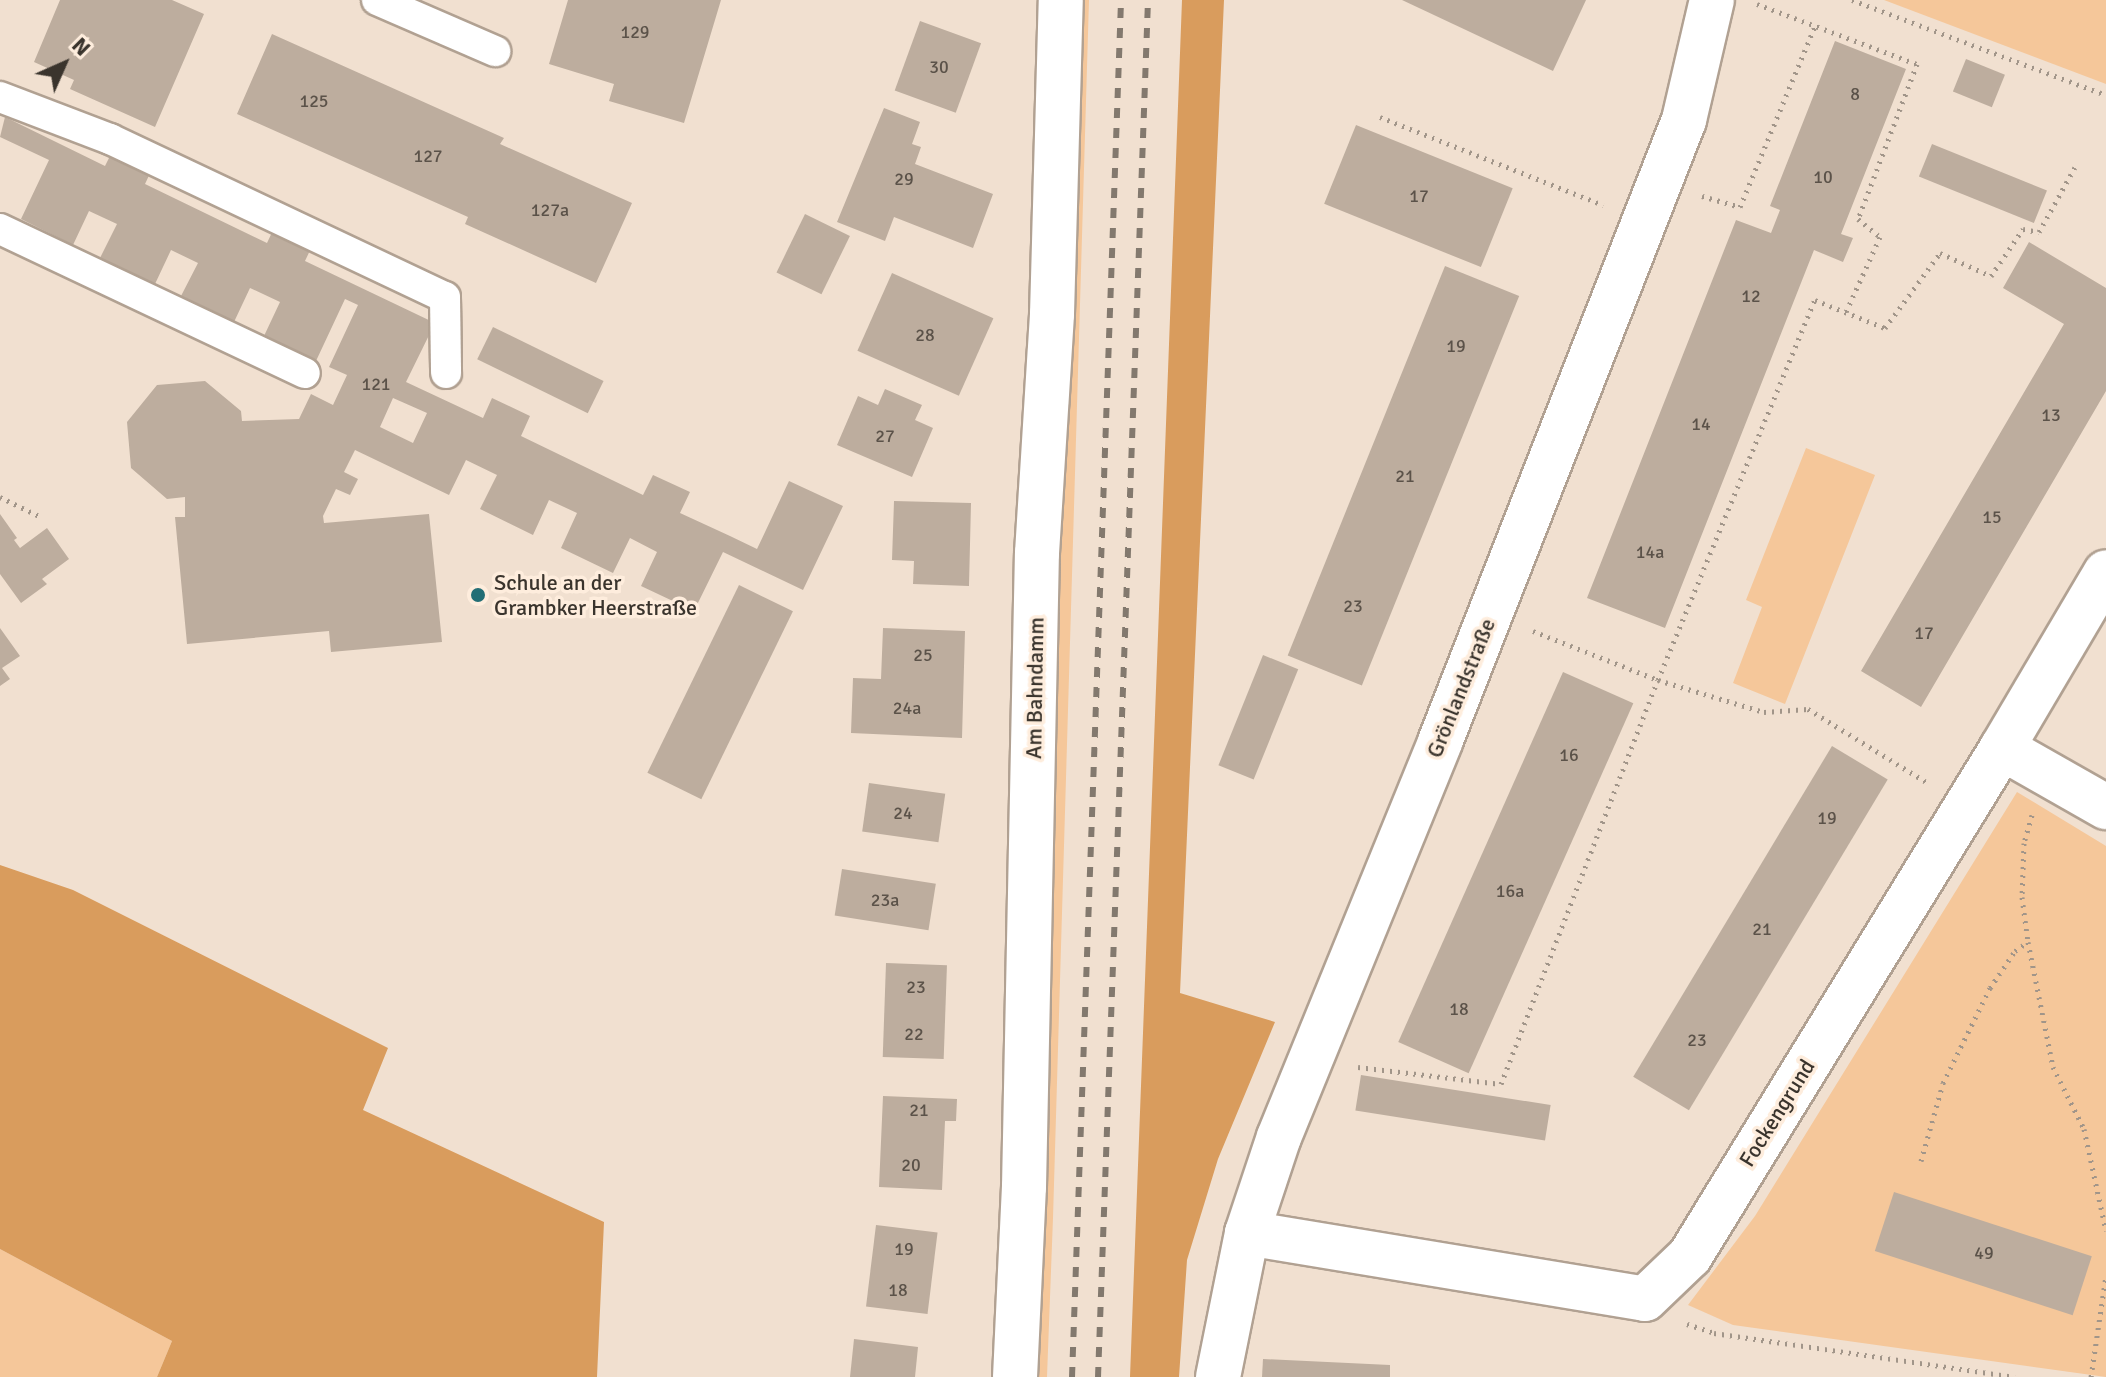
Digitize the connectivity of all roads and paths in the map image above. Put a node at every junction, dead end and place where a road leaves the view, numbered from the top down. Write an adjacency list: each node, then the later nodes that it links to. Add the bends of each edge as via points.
1 (377, 0): 7 (lane)
2 (1061, 0): 33 (street, Am Bahndamm, via 1052,314 1037,553)
3 (1712, 0): 12 (street, Grönlandstraße, via 1684,120)
4 (1747, 0): 6 (path)
5 (1852, 0): 8 (path)
6 (1815, 26): 12 (path, via 1740,207); 14 (path, via 1917,64 1858,219 1880,237)
7 (495, 51)
8 (2106, 95)
9 (0, 97): 16 (lane, via 110,139 445,297)
10 (1380, 117): 12 (path)
11 (2075, 167): 14 (path, via 2039,232 2023,229 1991,276 1940,253 1885,328)
12 (1652, 202): 20 (street, Grönlandstraße)
13 (0, 229): 15 (lane)
14 (1846, 312): 21 (path, via 1815,300)
15 (305, 373)
16 (446, 373)
17 (0, 497): 18 (path)
18 (39, 516)
19 (2106, 572): 22 (street, Fockengrund)
20 (1491, 614): 21 (path); 27 (street, Grönlandstraße)
21 (1658, 680): 24 (path, via 1764,712 1808,709); 27 (path, via 1501,1084)
22 (2002, 748): 23 (street); 24 (street, Fockengrund)
23 (2044, 772): 25 (street); 26 (path, via 2024,843 2022,897)
24 (1967, 806): 32 (street, Fockengrund, via 1690,1256)
25 (2106, 807)
26 (2028, 942): 28 (path, via 2015,951 1990,988 1943,1083); 29 (path, via 2053,1067 2084,1129)
27 (1309, 1061): 30 (street, Grönlandstraße)
28 (1921, 1161)
29 (2106, 1231)
30 (1247, 1233): 32 (street); 34 (street, Grönlandstraße)
31 (2106, 1275): 36 (path)
32 (1645, 1299): 35 (path, via 1676,1320 1714,1333)
33 (1015, 1377)
34 (1218, 1377)
35 (2015, 1377)
36 (2091, 1377)

